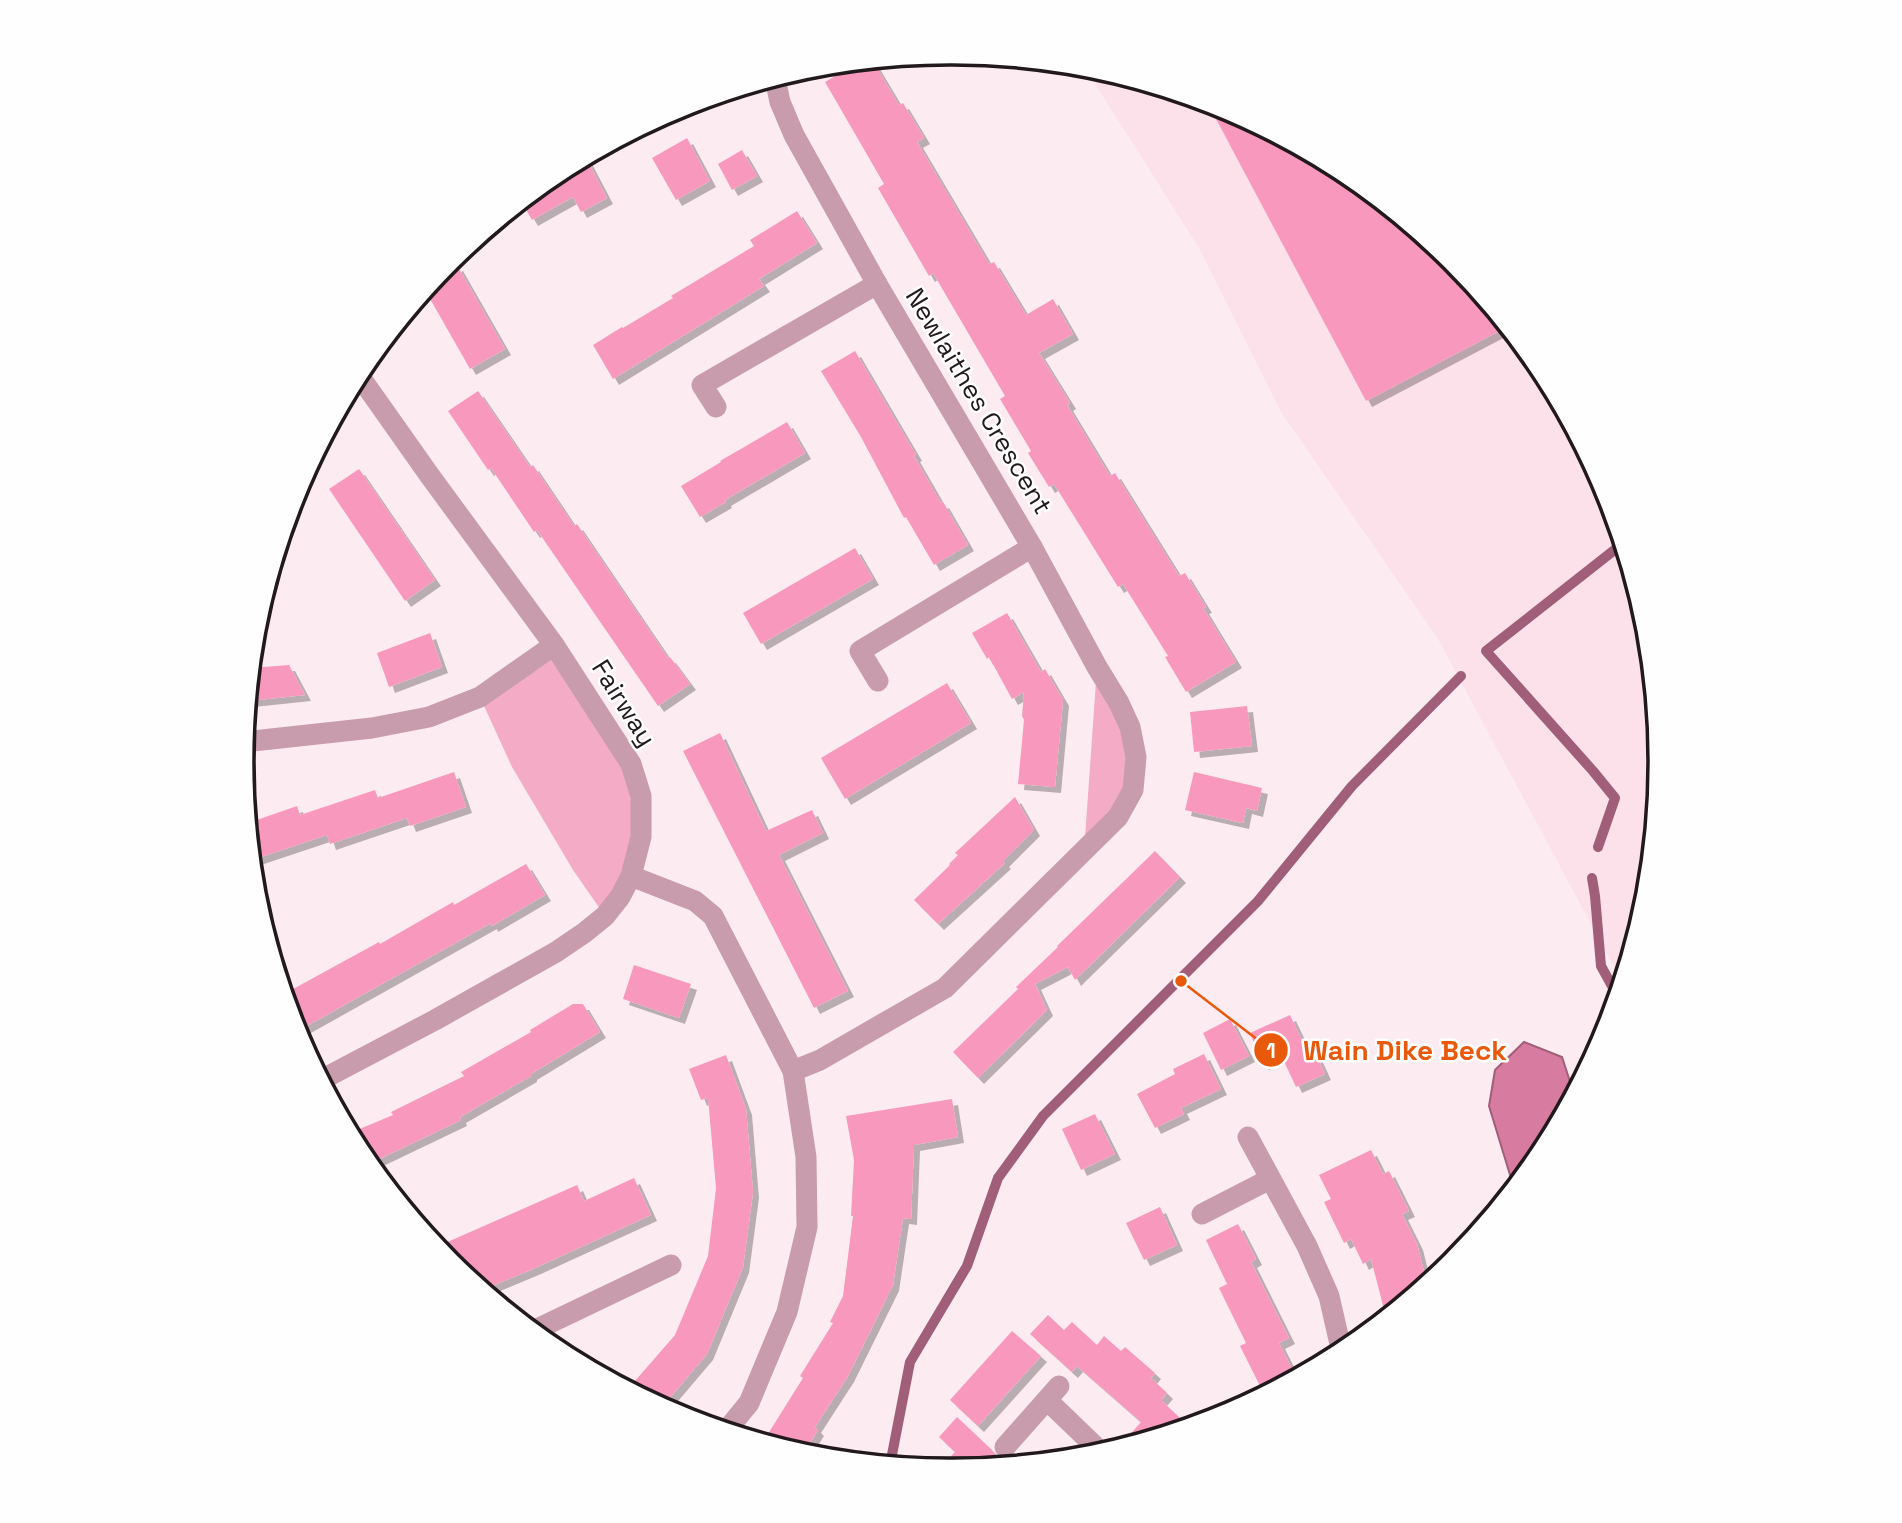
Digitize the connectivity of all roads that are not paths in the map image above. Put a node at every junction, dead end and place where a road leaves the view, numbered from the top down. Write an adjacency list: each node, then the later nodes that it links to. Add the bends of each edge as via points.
1 (777, 87): 2 (street, Newlaithes Crescent, via 794,135)
2 (877, 284): 4 (street, Newlaithes Crescent, via 702,385); 5 (street, Newlaithes Crescent)
3 (365, 385): 6 (street, Fairway)
4 (716, 407)
5 (1032, 547): 7 (street, Newlaithes Crescent, via 860,651); 12 (street, Newlaithes Crescent, via 1130,727 1136,757 1133,790 1118,817 945,988)
6 (554, 645): 8 (street, via 480,697 429,717); 11 (street, Fairway, via 631,764 641,796 641,837)
7 (878, 681)
8 (298, 737): 9 (street); 10 (street)
9 (255, 741)
10 (255, 747)
11 (631, 876): 12 (street, via 695,901 713,916); 13 (street, Fairway, via 605,916 565,946)
12 (793, 1071): 20 (street, via 806,1157 807,1227 788,1312 749,1403)
13 (329, 1076)
14 (1248, 1137): 15 (street)
15 (1270, 1179): 16 (street); 19 (street, via 1329,1296)
16 (1202, 1214)
17 (671, 1265): 18 (street)
18 (548, 1330)
19 (1339, 1340)
20 (732, 1423)
21 (1094, 1443): 22 (street, via 1053,1393)
22 (1005, 1447)

